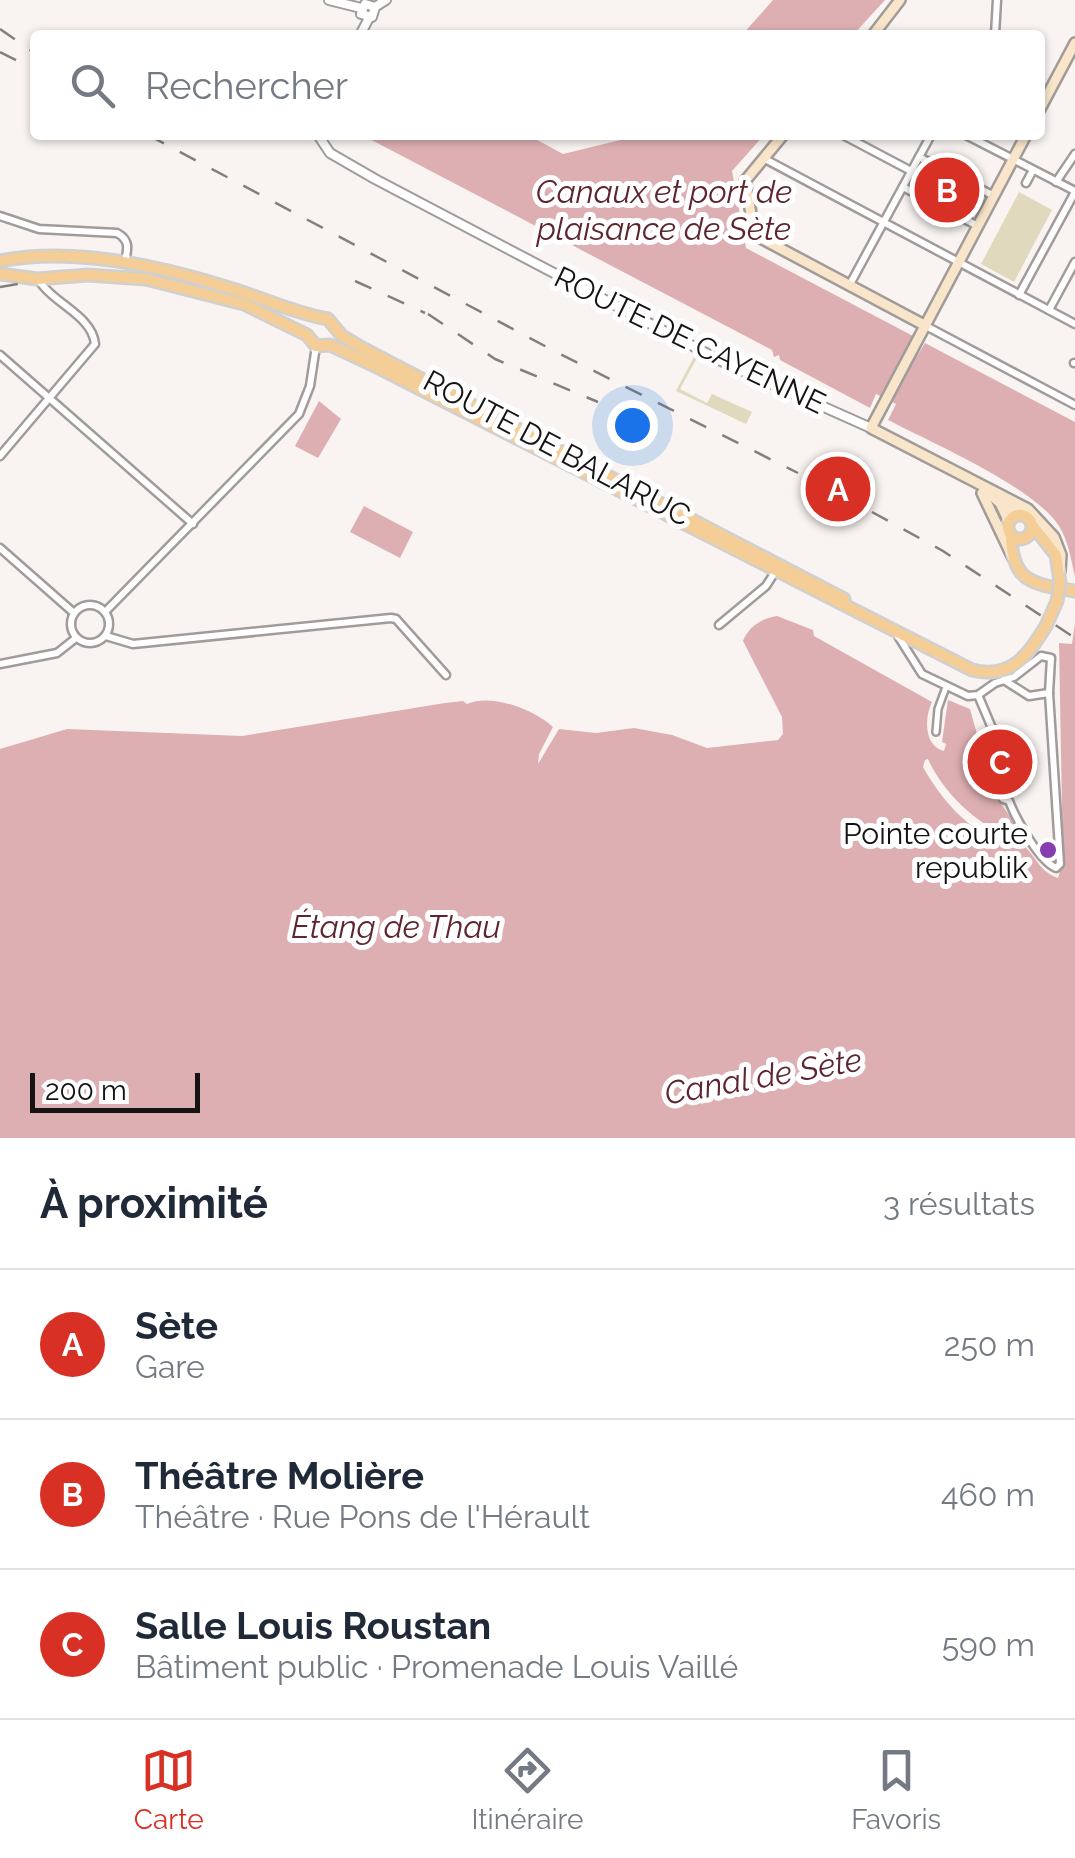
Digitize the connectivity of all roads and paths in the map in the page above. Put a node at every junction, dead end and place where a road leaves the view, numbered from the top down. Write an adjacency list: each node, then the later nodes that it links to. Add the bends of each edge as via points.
1 (329, 0): 6 (street)
2 (386, 0): 5 (street)
3 (997, 0): 10 (street)
4 (900, 2): 9 (main road)
5 (375, 7): 6 (street); 7 (street)
6 (361, 8): 7 (street)
7 (368, 18): 8 (street)
8 (362, 30)
9 (877, 30)
10 (994, 30)
11 (1075, 42): 12 (main road)
12 (1045, 99)
13 (320, 140): 54 (street, ROUTE DE CAYENNE, via 339,160 714,357)
14 (779, 140): 21 (main road)
15 (852, 140): 24 (street)
16 (928, 140): 20 (street)
17 (976, 140): 22 (street)
18 (1024, 140): 22 (main road)
19 (1075, 154): 25 (street)
20 (919, 157): 24 (street); 29 (street)
21 (763, 158): 31 (street); 41 (main road, via 745,183 754,233)
22 (1014, 160): 23 (street); 29 (main road)
23 (1033, 170): 25 (street); 26 (street)
24 (911, 171): 27 (street)
25 (1056, 182): 28 (street)
26 (1026, 183)
27 (903, 186): 31 (street); 32 (street)
28 (1075, 192): 42 (street)
29 (994, 196): 32 (main road)
30 (0, 216): 38 (street, via 39,229 117,233 129,246)
31 (883, 223): 37 (street); 41 (street)
32 (978, 226): 37 (main road)
33 (42, 256): 34 (main road); 38 (main road); 40 (main road, via 48,268)
34 (29, 257): 35 (main road); 40 (main road, via 24,266)
35 (0, 261)
36 (1075, 262): 43 (street)
37 (959, 263): 42 (street); 46 (main road)
38 (125, 264): 44 (main road, via 187,276)
39 (0, 274): 40 (main road)
40 (36, 277): 48 (main road, via 146,278 244,304); 52 (street, via 95,337 90,354)
41 (850, 286): 46 (main road)
42 (1019, 295): 43 (street)
43 (1049, 310): 45 (street)
44 (318, 318): 47 (main road); 48 (main road)
45 (1075, 324)
46 (926, 326): 53 (street); 54 (main road)
47 (337, 330): 49 (main road); 67 (main road, ROUTE DE BALARUC)
48 (308, 335): 50 (main road)
49 (330, 345): 50 (main road); 67 (main road, ROUTE DE BALARUC)
50 (316, 346): 60 (street, via 305,404)
51 (0, 356): 52 (street)
52 (50, 400): 56 (street); 60 (street)
53 (1075, 405)
54 (876, 431): 55 (main road)
55 (910, 447): 57 (main road); 58 (main road)
56 (0, 456)
57 (974, 483): 59 (main road); 66 (main road)
58 (988, 488): 59 (main road); 68 (main road, via 1045,524 1062,555)
59 (1014, 518): 61 (main road, via 1028,517); 62 (main road)
60 (192, 524): 70 (street)
61 (1032, 525): 63 (main road); 64 (main road)
62 (1010, 536): 63 (main road); 66 (main road)
63 (1025, 538): 64 (main road); 66 (main road)
64 (1048, 544): 68 (main road)
65 (0, 548): 71 (street)
66 (1013, 558): 69 (main road, via 1038,585)
67 (777, 568): 72 (street, via 766,586); 75 (main road, ROUTE DE BALARUC); 75 (main road, ROUTE DE BALARUC)
68 (1060, 577): 75 (main road, ROUTE DE BALARUC, bridge, via 1046,626 1022,659 983,667)
69 (1075, 591)
70 (105, 612): 71 (street, via 89,604); 73 (street)
71 (74, 613): 74 (street, via 70,626)
72 (719, 625)
73 (106, 636): 74 (street, via 88,644); 77 (street, via 132,644 391,618)
74 (76, 638): 76 (street, via 57,653)
75 (916, 648): 79 (street, via 918,670)
76 (0, 664)
77 (446, 675)
78 (1004, 680): 80 (street, via 1029,696); 80 (street, via 1049,656); 81 (street)
79 (946, 687): 81 (street); 82 (street)
80 (1049, 693): 81 (street, via 1056,868 1012,799 1000,792 992,728)
81 (978, 694)
82 (936, 732)

